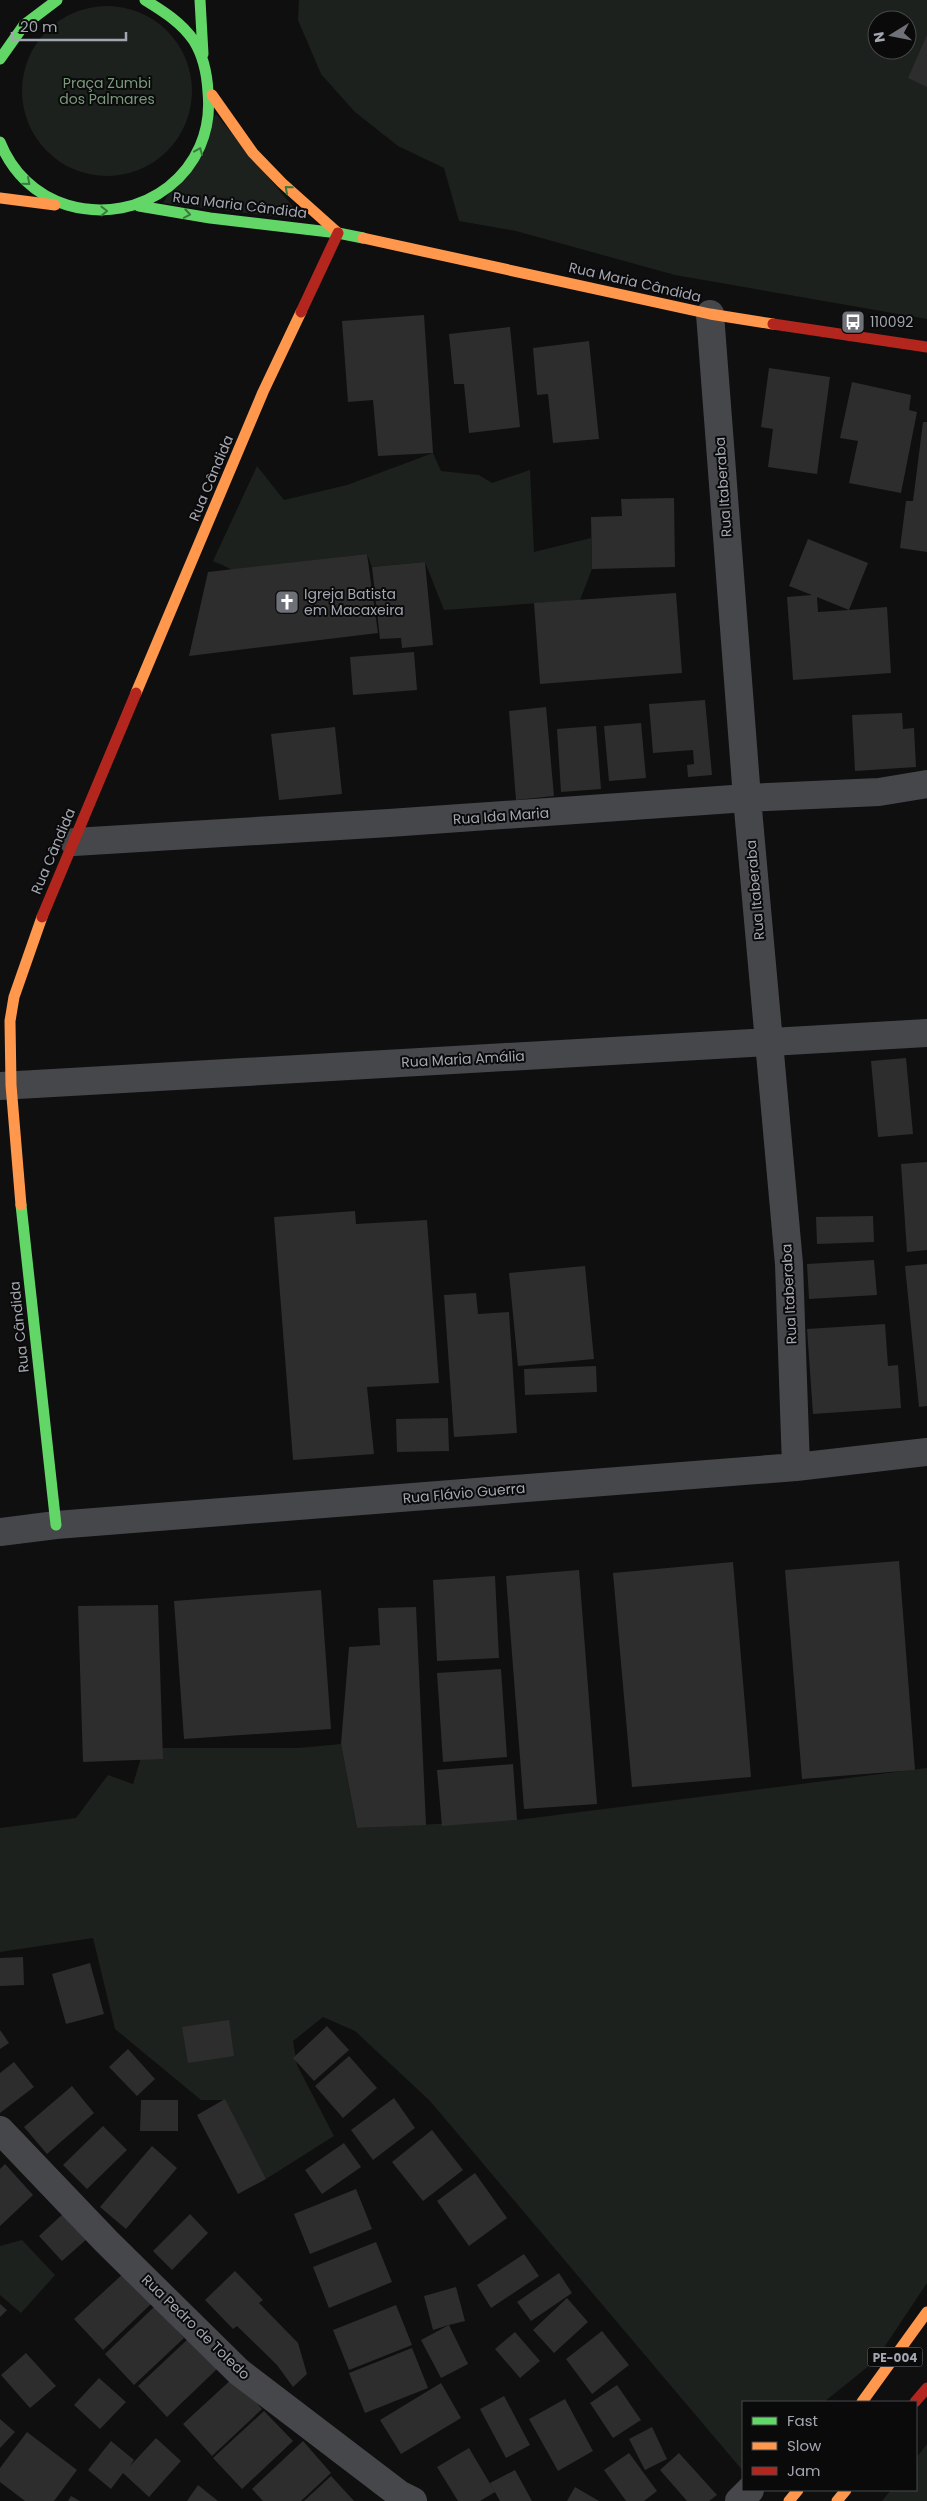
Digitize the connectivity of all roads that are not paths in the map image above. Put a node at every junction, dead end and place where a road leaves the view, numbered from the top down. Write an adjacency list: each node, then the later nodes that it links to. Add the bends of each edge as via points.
1 (57, 0): 5 (street, via 25,22 12,36)
2 (145, 0): 4 (street, via 166,12 188,32)
3 (200, 0): 4 (street)
4 (203, 58): 6 (street)
5 (0, 59)
6 (212, 95): 9 (street, one-way to 6, via 170,189 194,162 208,130); 11 (street, Rua Maria Cândida, one-way to 6, via 252,153)
7 (0, 142): 10 (street, one-way to 10, via 3,152 21,177 43,195)
8 (0, 198): 10 (street)
9 (139, 206): 10 (street, one-way to 9, via 104,212); 11 (street, Rua Maria Cândida, one-way to 11)
10 (69, 207)
11 (338, 233): 12 (street, Rua Maria Cândida); 16 (street, Rua Cândida, via 263,392)
12 (710, 314): 13 (street, Rua Maria Cândida); 15 (street, Rua Itaberaba)
13 (927, 347)
14 (927, 784): 15 (street, Rua Ida Maria, via 879,792)
15 (747, 798): 16 (street, Rua Ida Maria, via 389,824); 18 (street, Rua Itaberaba)
16 (74, 842): 19 (street, Rua Cândida, via 36,930 14,997)
17 (927, 1033): 18 (street, Rua Maria Amália)
18 (768, 1041): 19 (street, Rua Maria Amália); 21 (street, Rua Itaberaba, via 789,1264)
19 (6, 1085): 22 (street, Rua Cândida)
20 (927, 1452): 21 (street, Rua Flávio Guerra)
21 (796, 1466): 22 (street, Rua Flávio Guerra)
22 (56, 1525): 23 (street, Rua Flávio Guerra)
23 (0, 1532)
24 (0, 2130): 34 (street, Rua Pedro de Toledo, via 106,2241 239,2372 399,2494)
25 (927, 2312): 26 (street, PE-004)
26 (878, 2380): 28 (street); 29 (street, PE-004)
27 (927, 2388): 30 (street)
28 (848, 2401)
29 (863, 2401)
30 (916, 2401)
31 (749, 2491): 35 (street)
32 (797, 2491): 36 (street)
33 (845, 2491): 37 (street)
34 (413, 2501)
35 (739, 2501)
36 (789, 2501)
37 (837, 2501)

